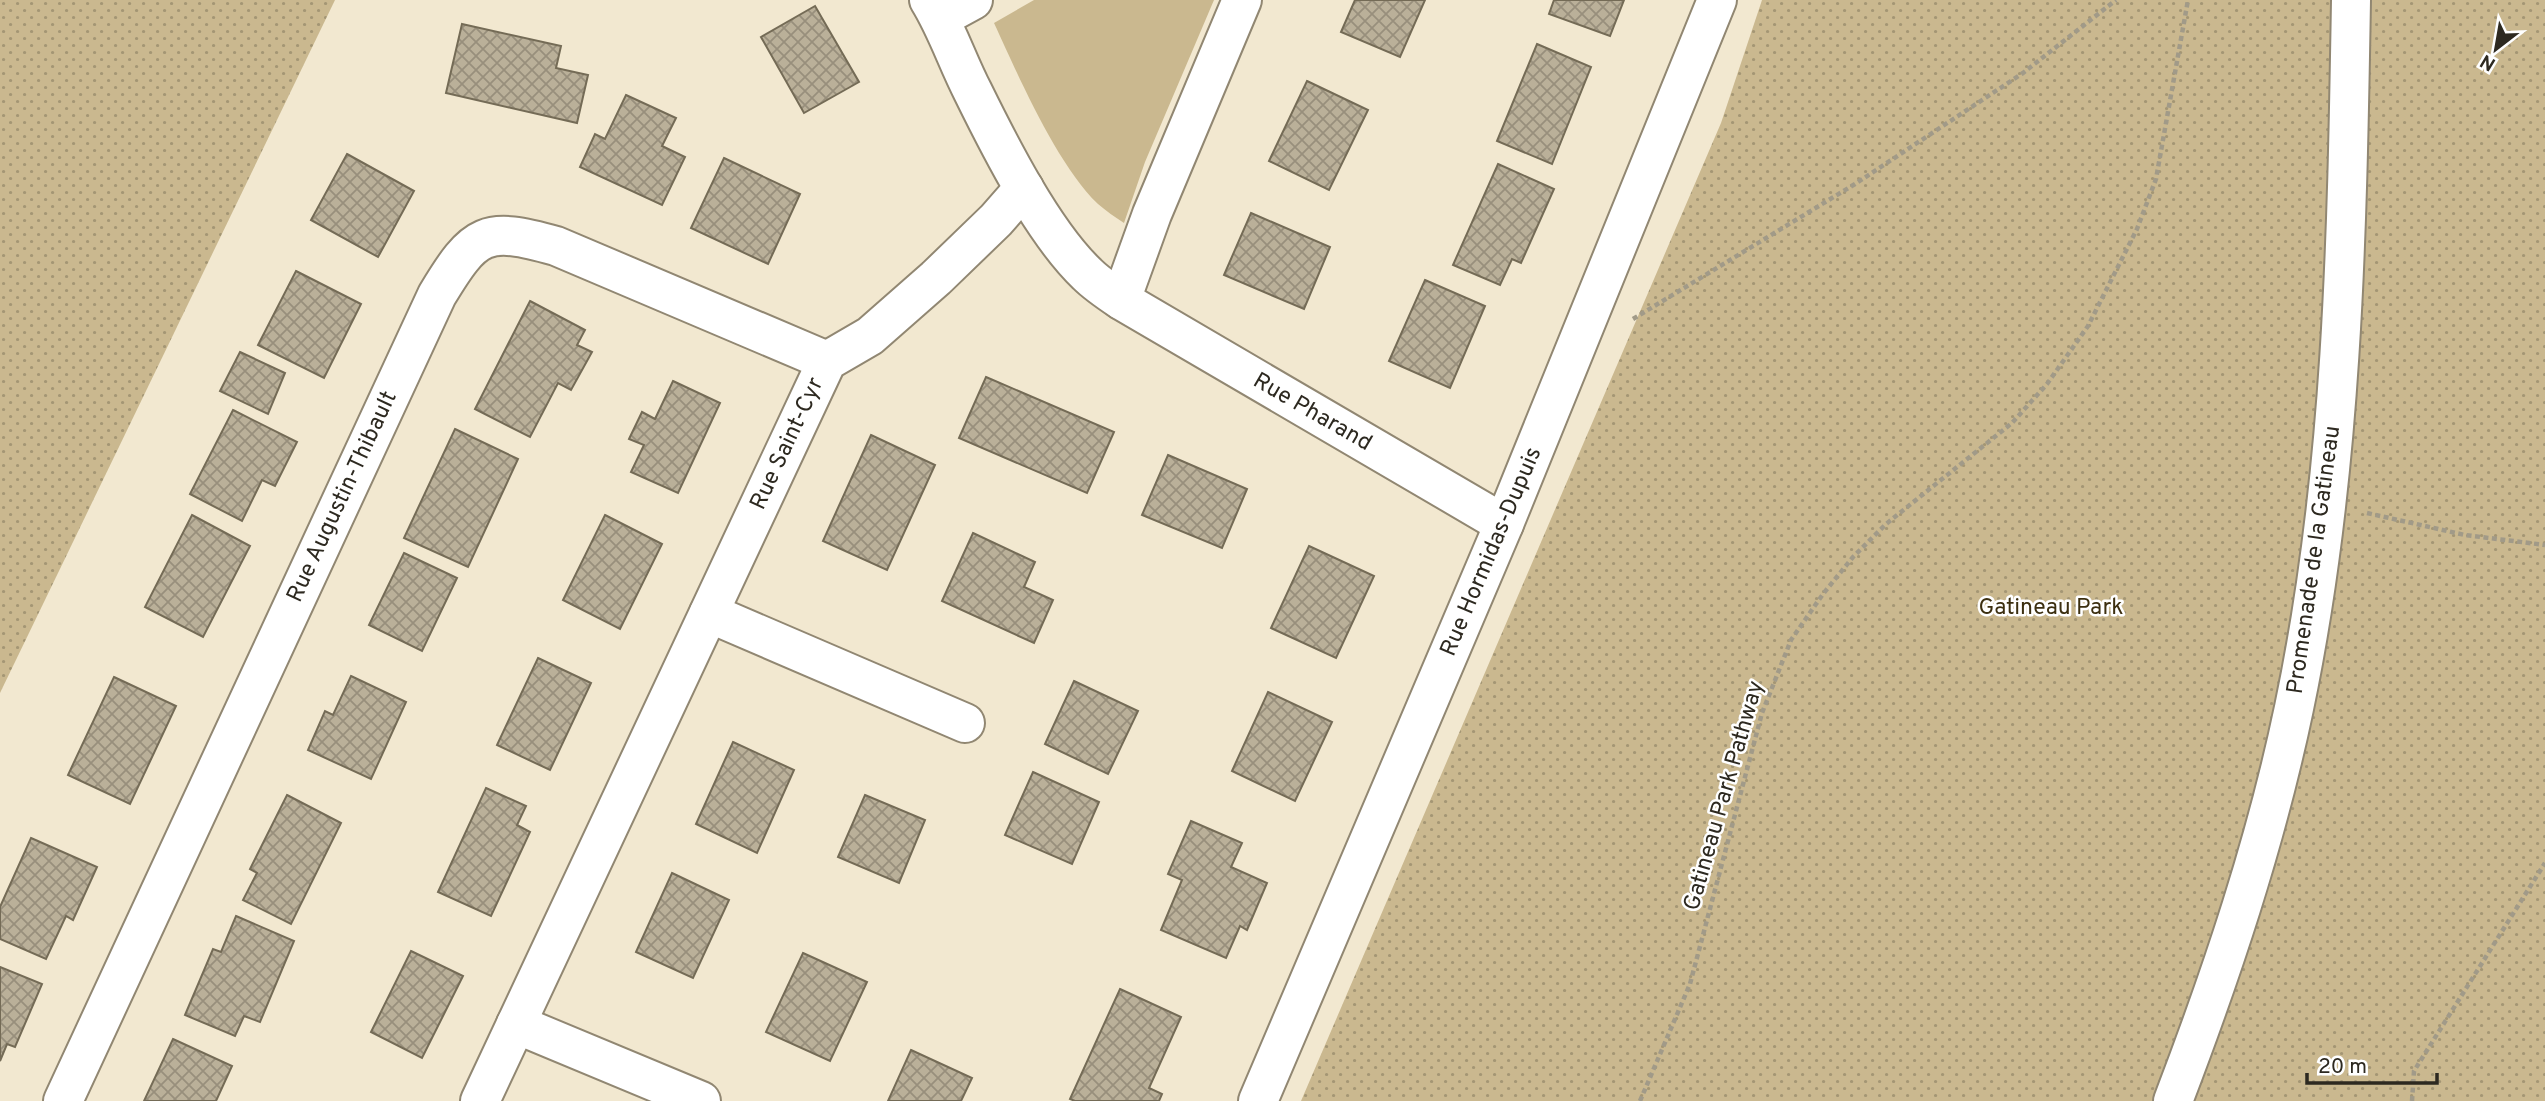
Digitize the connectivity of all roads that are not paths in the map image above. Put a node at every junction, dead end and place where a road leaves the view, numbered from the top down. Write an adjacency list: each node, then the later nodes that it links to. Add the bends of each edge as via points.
1 (973, 0): 5 (street, Rue Pharand)
2 (1242, 0): 7 (street)
3 (1717, 0): 9 (street, Rue Hormidas-Dupuis)
4 (2351, 0): 17 (street, Promenade de la Gatineau, via 2347,215 2336,424 2306,647 2280,769 2227,953)
5 (934, 9): 6 (street, Rue Pharand)
6 (1024, 188): 7 (street, Rue Pharand, via 1063,248); 8 (street, Rue Saint-Cyr, via 936,278 870,336)
7 (1121, 300): 9 (street, Rue Pharand)
8 (827, 361): 10 (street, Rue Saint-Cyr); 13 (street, Rue Augustin-Thibault, via 556,246 500,234 481,240 464,254 437,295)
9 (1504, 524): 16 (street, Rue Hormidas-Dupuis)
10 (709, 613): 11 (street); 12 (street, Rue Saint-Cyr)
11 (965, 723)
12 (516, 1024): 14 (street, Rue Saint-Cyr); 15 (street)
13 (63, 1101)
14 (480, 1101)
15 (701, 1101)
16 (1258, 1101)
17 (2174, 1101)

